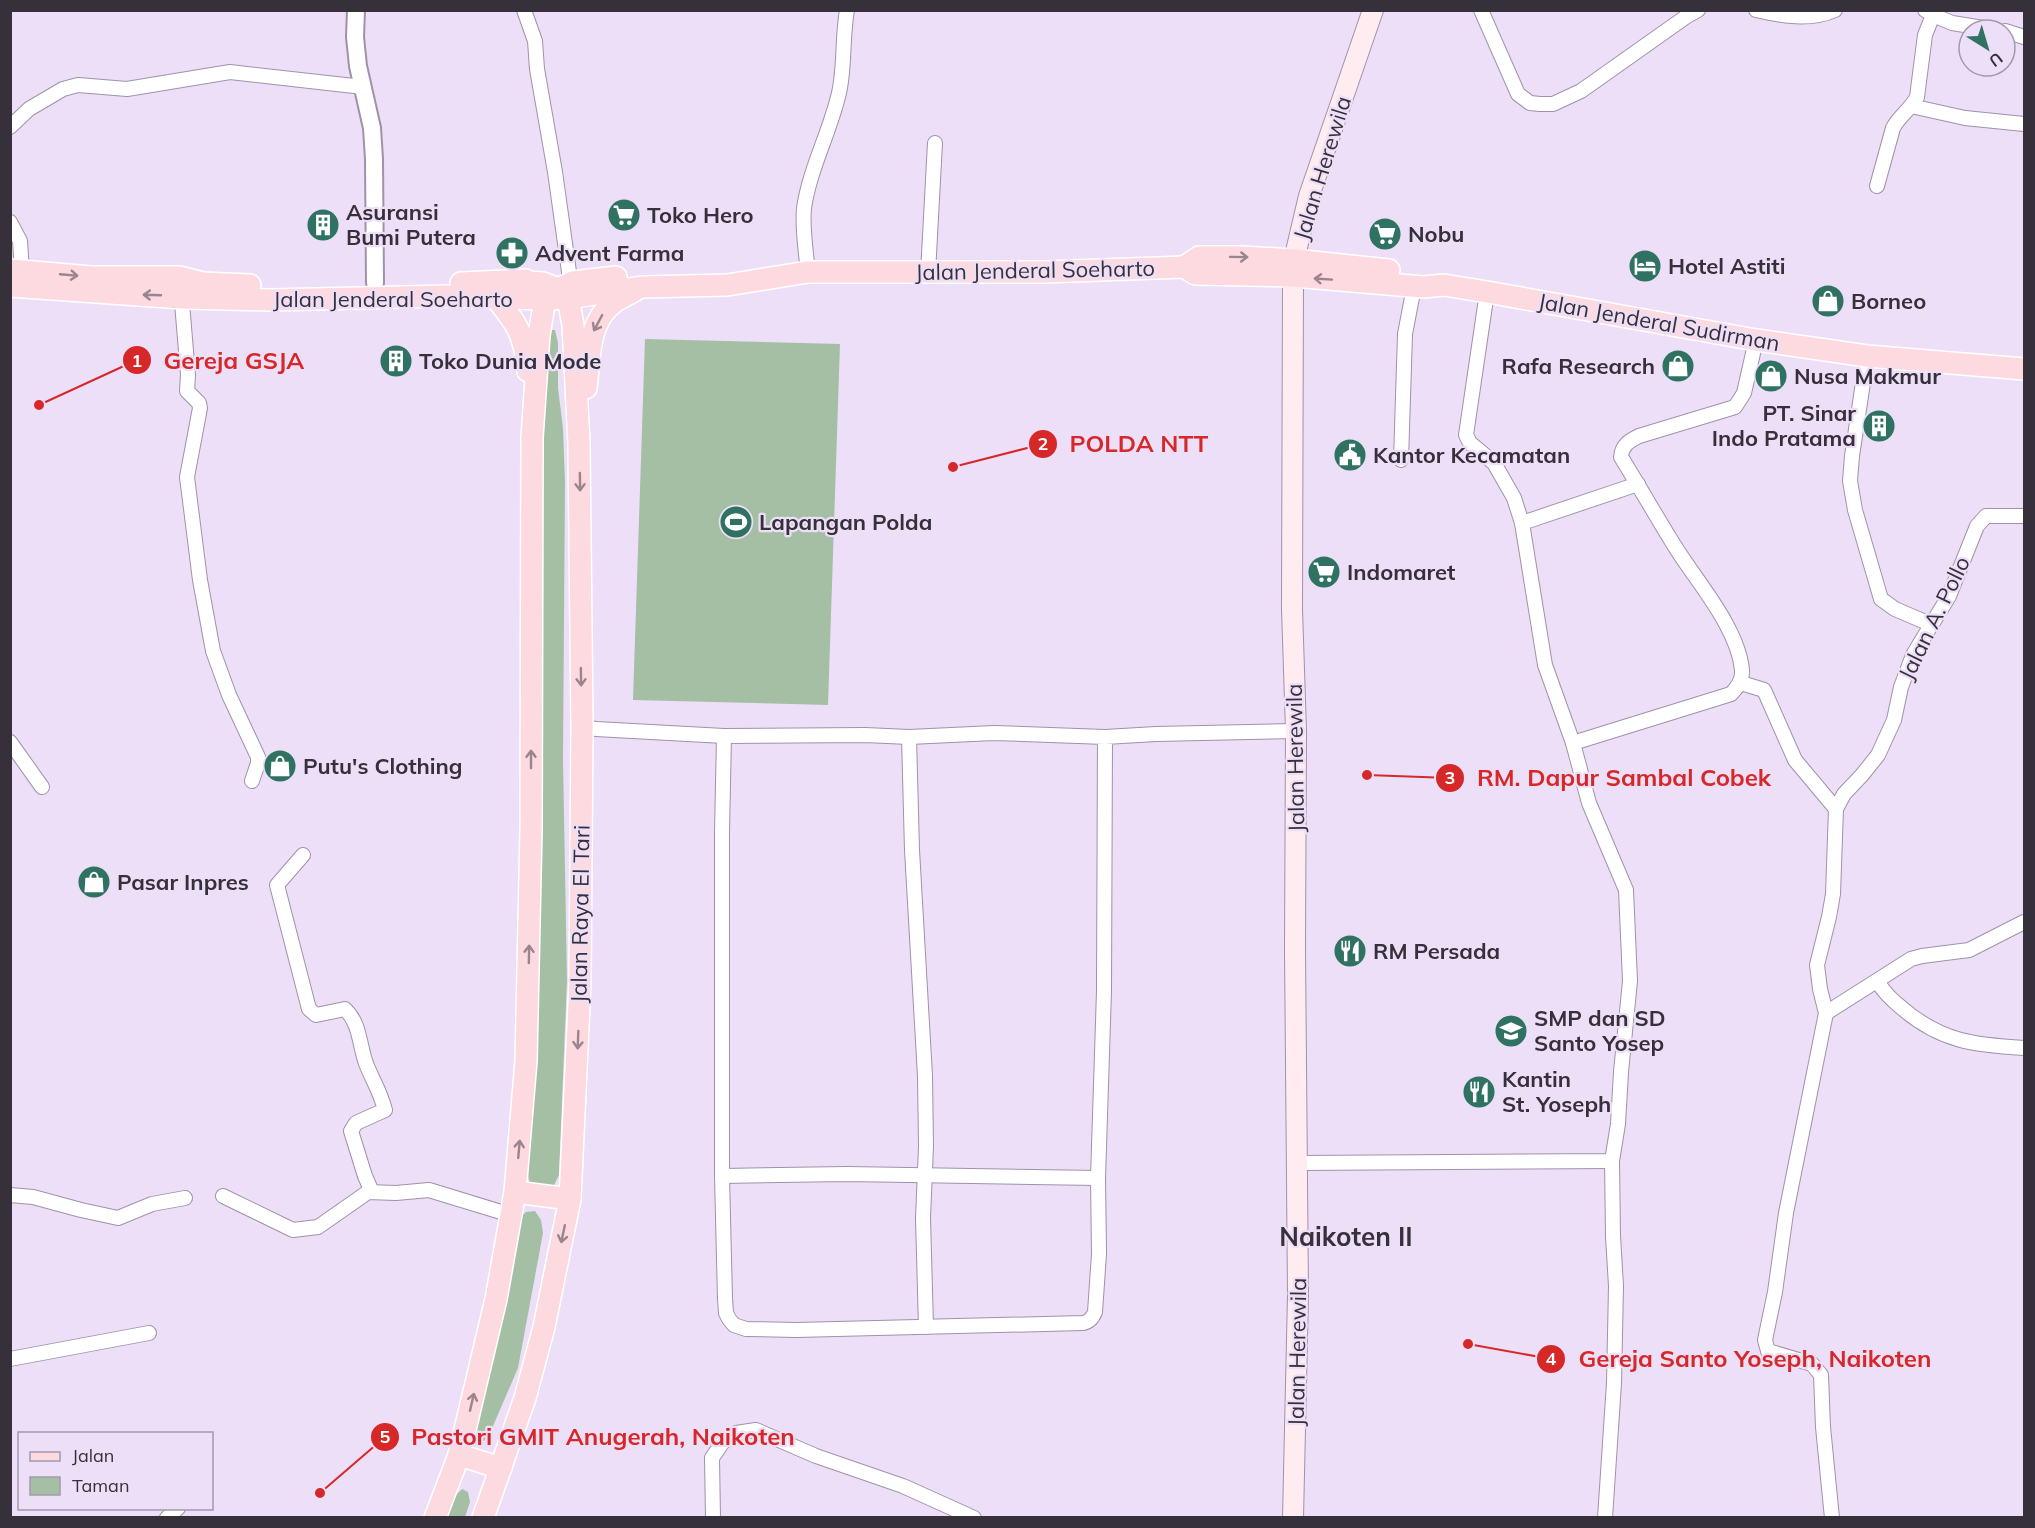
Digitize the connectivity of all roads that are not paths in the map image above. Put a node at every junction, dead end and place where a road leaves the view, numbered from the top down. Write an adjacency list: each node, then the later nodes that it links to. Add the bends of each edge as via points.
1 (356, 10): 11 (street, via 358,66)
2 (524, 10): 27 (street, via 535,41 555,172)
3 (848, 10): 19 (street, via 838,96 804,212)
4 (1373, 10): 18 (main road, Jalan Herewila, via 1309,196)
5 (1481, 10): 6 (street, via 1518,94 1530,103 1540,104 1553,104 1581,91)
6 (1698, 10)
7 (1756, 10): 8 (street, via 1805,17)
8 (1835, 10)
9 (1929, 13): 10 (street); 12 (street, via 1917,97)
10 (1957, 24)
11 (363, 87): 14 (street, via 230,72 127,88 78,85 63,89 29,109); 23 (street, via 374,159)
12 (1911, 106): 13 (street, via 1965,118); 16 (street, via 1893,128)
13 (2025, 124)
14 (10, 127)
15 (935, 143): 20 (street)
16 (1877, 186)
17 (10, 222): 21 (street, via 20,241)
18 (1294, 268): 20 (main road, Jalan Jenderal Soeharto, via 1198,257 1184,267); 24 (main road, via 1425,274); 25 (main road, Jalan Jenderal Sudirman, one-way to 18); 42 (main road, Jalan Herewila, via 1292,609)
19 (808, 272): 20 (main road, Jalan Jenderal Soeharto); 22 (main road, Jalan Jenderal Soeharto)
20 (927, 273)
21 (14, 276): 26 (main road, Jalan Jenderal Soeharto, via 91,277)
22 (642, 282): 27 (main road, Jalan Jenderal Soeharto); 27 (main road, Jalan Jenderal Soeharto, via 617,277); 34 (main road, one-way to 34, via 613,303 593,332)
23 (375, 283): 26 (main road, Jalan Jenderal Soeharto, via 203,283); 27 (main road, Jalan Jenderal Soeharto, via 512,281)
24 (1444, 285): 25 (main road, Jalan Jenderal Sudirman); 28 (main road, Jalan Jenderal Sudirman)
25 (1414, 286): 35 (street, via 1405,334)
26 (180, 287): 29 (main road, Jalan Jenderal Soeharto, via 282,300); 48 (street, via 187,391 200,408 188,477 194,539 213,651 258,757)
27 (561, 291): 29 (main road, Jalan Jenderal Soeharto); 33 (main road, via 539,335); 34 (main road, Jalan Raya El Tari, via 573,325)
28 (1487, 292): 30 (main road, Jalan Jenderal Sudirman); 38 (street, via 1466,435 1508,483)
29 (495, 297): 33 (main road, via 523,338)
30 (1756, 340): 31 (main road, Jalan Jenderal Sudirman); 36 (street, via 1744,393 1735,407 1639,436 1624,446 1621,457)
31 (1867, 356): 32 (main road, Jalan Jenderal Sudirman); 39 (street, via 1850,482 1856,518 1881,599)
32 (2025, 369)
33 (532, 438): 62 (main road, one-way to 33, via 527,1050)
34 (579, 444): 41 (main road, Jalan Raya El Tari, one-way to 41)
35 (1401, 460)
36 (1638, 484): 38 (street); 40 (street, via 1729,632 1743,672)
37 (2025, 516): 39 (street, Jalan A. Pollo, via 1994,515 1982,519 1949,596)
38 (1522, 523): 47 (street, via 1545,665)
39 (1930, 624): 50 (street, Jalan A. Pollo, via 1913,655 1883,746)
40 (1741, 682): 47 (street, via 1731,694); 50 (street, via 1766,692 1795,760)
41 (582, 726): 43 (street); 66 (main road, Jalan Raya El Tari, one-way to 66, via 580,983)
42 (1296, 731): 45 (street); 57 (main road, Jalan Herewila)
43 (724, 736): 44 (street); 59 (street)
44 (909, 737): 45 (street, via 994,733); 58 (street, via 925,1076)
45 (1105, 737): 60 (street, via 1104,991)
46 (10, 742): 49 (street)
47 (1573, 743): 56 (street, via 1589,802 1626,890 1630,981)
48 (252, 781)
49 (42, 787)
50 (1836, 808): 54 (street, via 1833,894 1817,965)
51 (303, 855): 61 (street, via 277,885 309,1009 316,1015 345,1010 354,1017 367,1065 380,1090 384,1110 356,1123 351,1131)
52 (2025, 922): 53 (street, via 1969,950 1911,959)
53 (1878, 982): 54 (street); 55 (street, via 1890,998 1933,1031 1968,1043)
54 (1826, 1013): 79 (street, via 1786,1213 1766,1346 1768,1352 1812,1364 1821,1375)
55 (2025, 1048)
56 (1612, 1161): 57 (street); 78 (street, via 1616,1286)
57 (1298, 1163): 77 (main road, Jalan Herewila)
58 (925, 1175): 59 (street); 60 (street); 68 (street)
59 (722, 1176): 68 (street, via 726,1313 734,1325 796,1330)
60 (1098, 1178): 68 (street, via 1095,1312 1088,1322)
61 (372, 1192): 64 (street, via 318,1227 293,1230); 67 (street, via 429,1190)
62 (515, 1192): 66 (main road); 67 (main road)
63 (10, 1194): 65 (street, via 118,1218 152,1204)
64 (223, 1196)
65 (185, 1198)
66 (570, 1199): 72 (main road, Jalan Raya El Tari, one-way to 72, via 541,1337)
67 (511, 1215): 71 (main road, one-way to 67, via 496,1299)
68 (926, 1327)
69 (149, 1333): 70 (street)
70 (10, 1359)
71 (459, 1455): 72 (main road); 73 (main road)
72 (501, 1468): 74 (main road, Jalan Raya El Tari)
73 (435, 1518)
74 (483, 1518)
75 (713, 1518): 76 (street, via 712,1458 722,1443 736,1433 756,1430 903,1486)
76 (974, 1518)
77 (1293, 1518)
78 (1605, 1518)
79 (1832, 1518)

